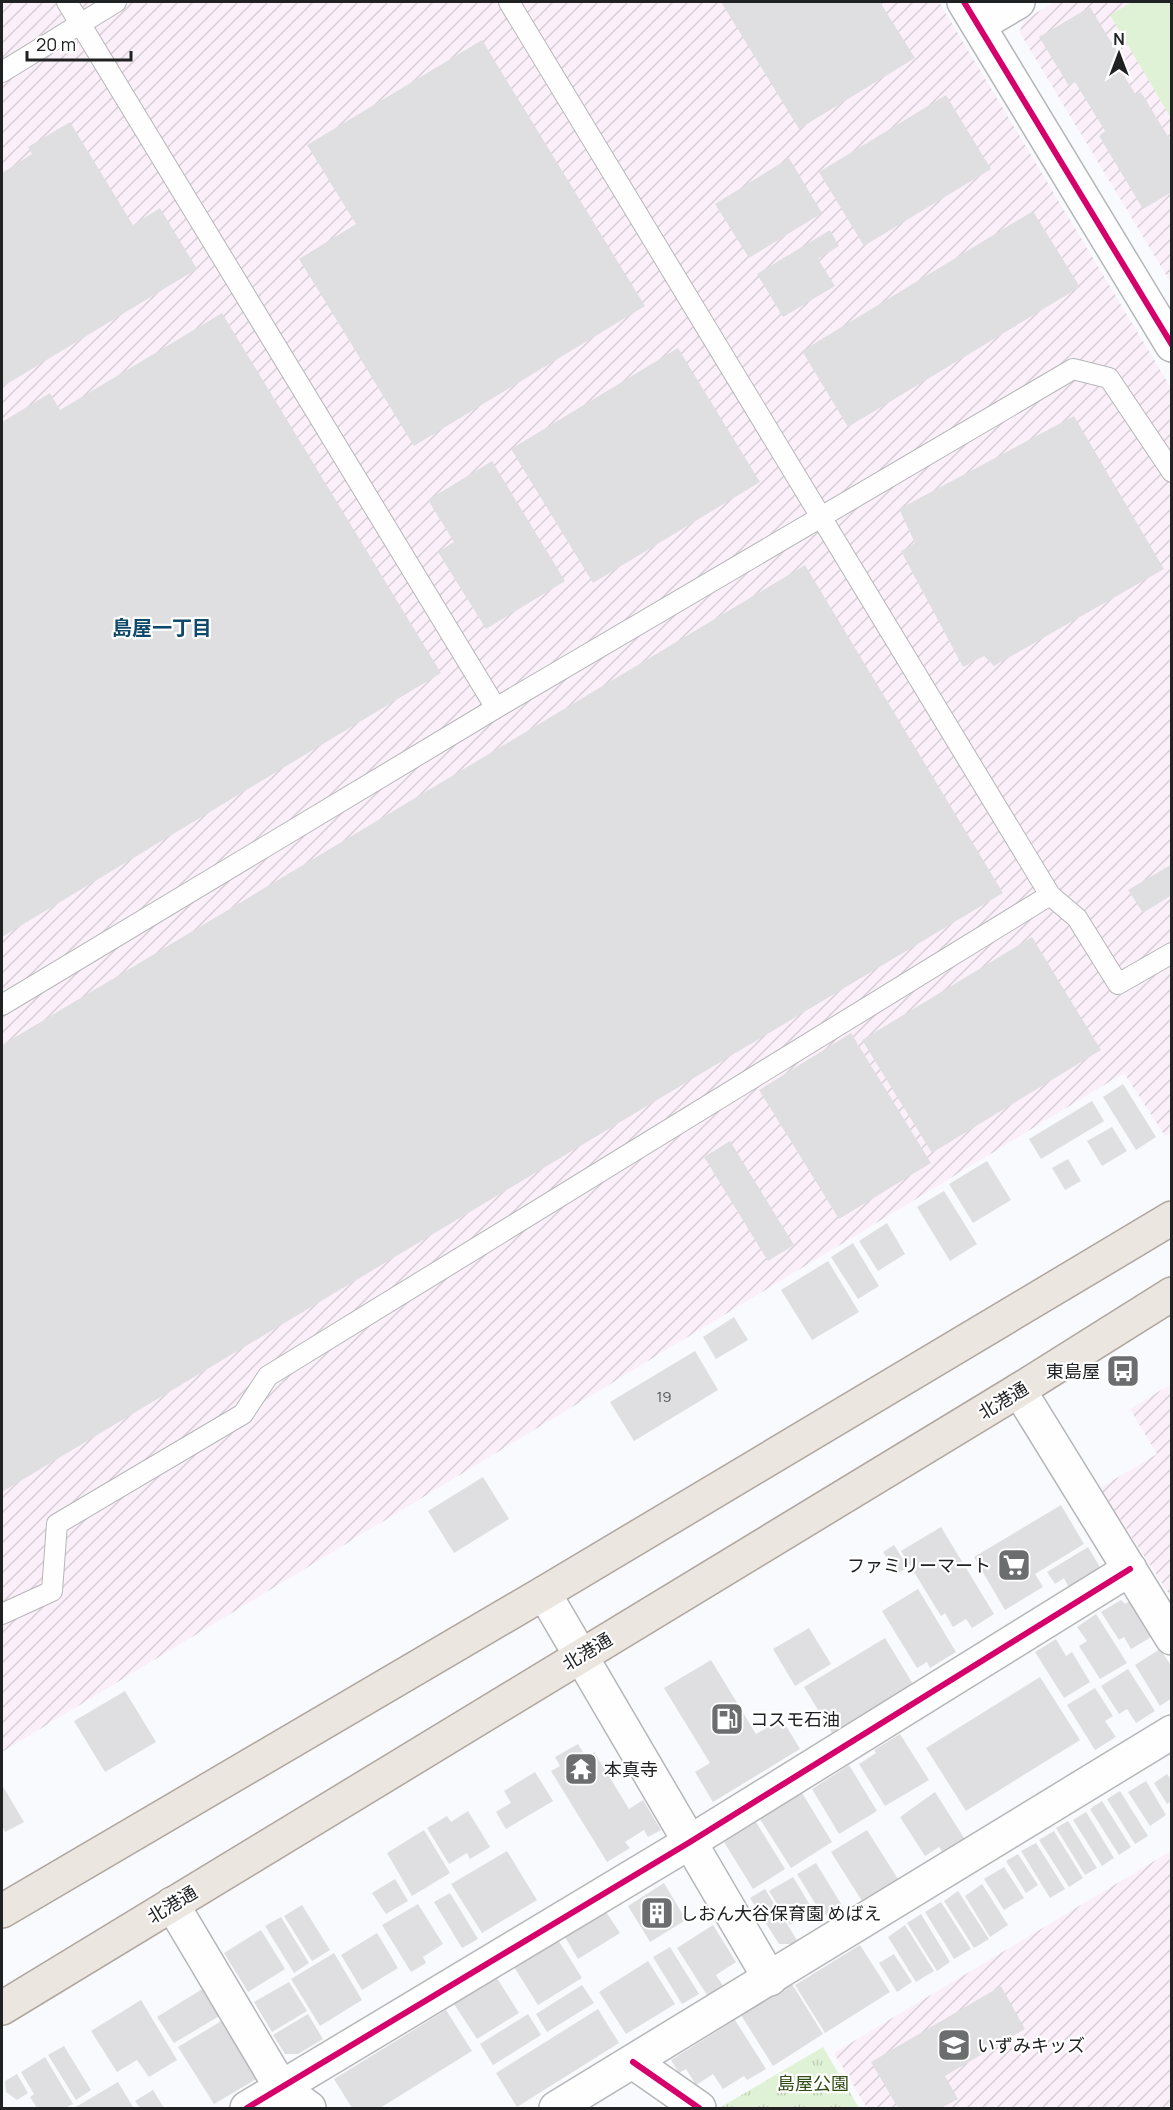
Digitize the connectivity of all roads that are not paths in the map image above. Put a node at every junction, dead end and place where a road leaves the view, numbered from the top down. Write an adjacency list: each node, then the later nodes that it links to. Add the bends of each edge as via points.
1 (67, 2): 6 (lane)
2 (116, 2): 6 (lane)
3 (509, 2): 10 (lane)
4 (1018, 2): 5 (street)
5 (972, 13): 8 (street)
6 (80, 24): 7 (lane); 11 (lane)
7 (2, 72)
8 (1172, 345)
9 (1172, 472): 10 (lane, via 1109,378 1073,369)
10 (821, 518): 11 (lane); 12 (lane)
11 (496, 708): 14 (lane)
12 (1050, 895): 13 (lane, via 1077,918 1118,984); 20 (lane, via 268,1376 243,1414 57,1524 52,1591)
13 (1172, 953)
14 (2, 1005)
15 (1172, 1218): 19 (main road)
16 (1172, 1294): 17 (main road, 北港通)
17 (1019, 1390): 18 (street); 22 (main road, 北港通)
18 (1130, 1569): 21 (street); 24 (street)
19 (544, 1593): 22 (street); 26 (main road)
20 (2, 1614)
21 (1172, 1638)
22 (579, 1655): 24 (street); 25 (main road, 北港通)
23 (1172, 1732): 27 (street)
24 (690, 1842): 27 (street); 30 (street)
25 (172, 1904): 28 (main road, 北港通); 30 (street)
26 (2, 1911)
27 (770, 1979): 29 (street)
28 (2, 2008)
29 (633, 2062): 33 (street); 34 (street)
30 (282, 2089): 31 (street); 32 (street)
31 (247, 2109)
32 (309, 2109)
33 (556, 2109)
34 (699, 2109)

